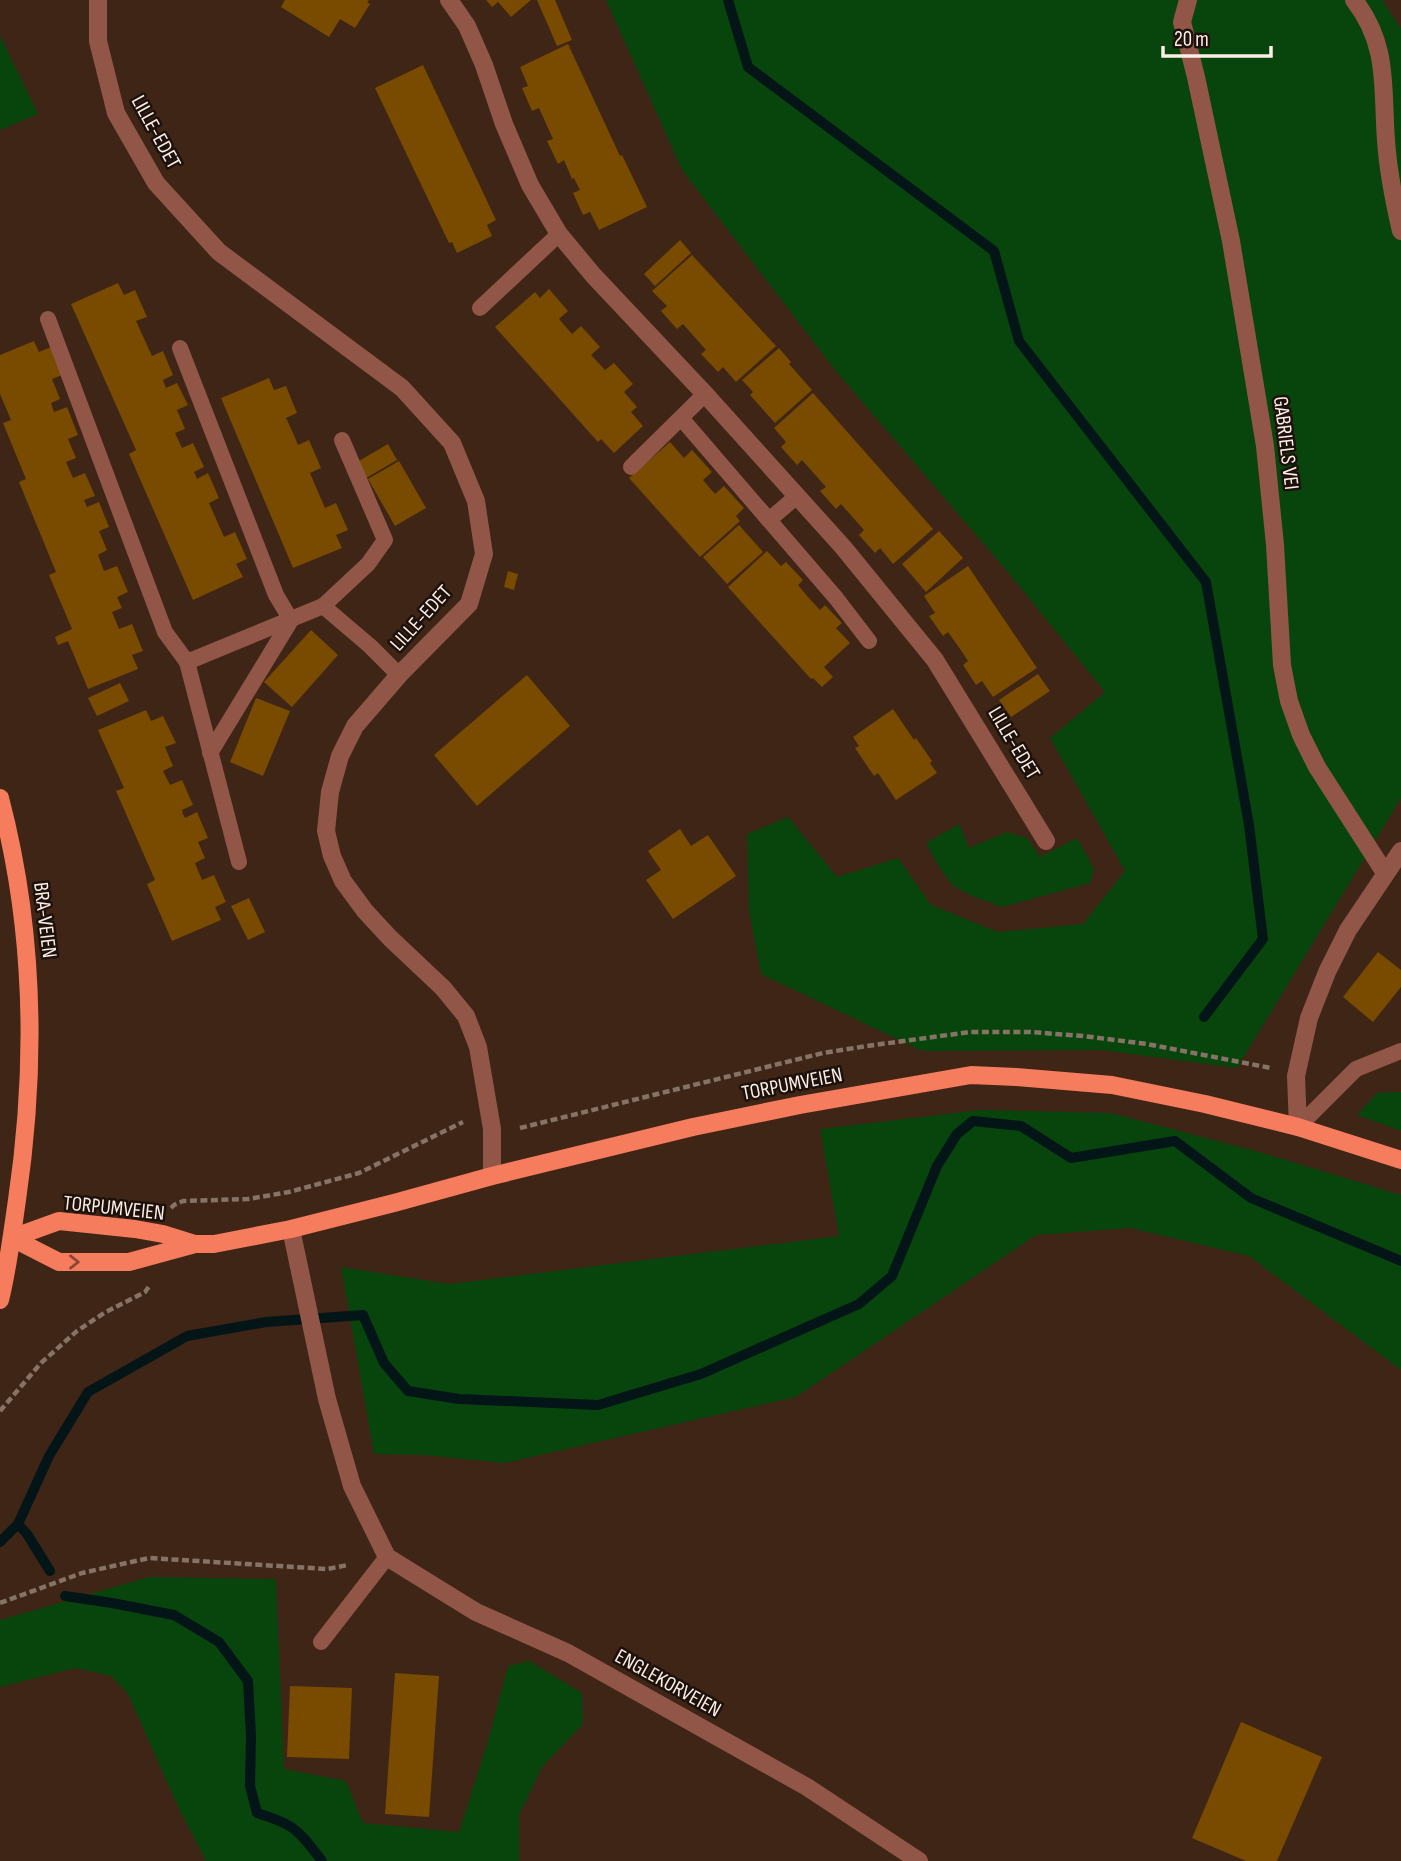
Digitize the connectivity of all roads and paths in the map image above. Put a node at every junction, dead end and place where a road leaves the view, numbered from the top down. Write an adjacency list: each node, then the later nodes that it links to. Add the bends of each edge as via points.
1 (99, 0): 20 (street, LILLE-EDET, via 97,41 116,113 156,183 219,252 402,388 452,443 476,501 484,554 469,604)
2 (449, 0): 6 (street, LILLE-EDET, via 467,26 530,185)
3 (1188, 0): 26 (street, GABRIELS VEI, via 1182,23 1231,241 1265,446 1282,665 1289,701 1317,767)
4 (1354, 0): 5 (street, via 1377,41 1391,187)
5 (1401, 232)
6 (559, 234): 7 (lane); 10 (street, LILLE-EDET)
7 (480, 309)
8 (48, 319): 19 (lane, via 165,632)
9 (180, 348): 17 (lane, via 276,595)
10 (705, 394): 11 (lane); 14 (street, LILLE-EDET)
11 (681, 418): 13 (lane); 15 (lane)
12 (342, 440): 16 (lane, via 386,540 368,564)
13 (631, 467)
14 (797, 496): 15 (lane); 23 (street, LILLE-EDET, via 935,660)
15 (769, 520): 18 (lane)
16 (323, 606): 17 (lane); 20 (lane)
17 (291, 620): 19 (lane); 21 (lane)
18 (869, 641)
19 (187, 662): 21 (lane)
20 (399, 675): 30 (street, LILLE-EDET, via 355,726 340,756 326,831 332,856 350,891 466,1016 478,1047 492,1129)
21 (210, 753): 25 (lane)
22 (0, 798): 32 (main road, BRA-VEIEN, via 23,915 29,977 27,1105)
23 (1046, 841)
24 (1401, 851): 26 (street)
25 (239, 862)
26 (1385, 873): 28 (street, via 1348,930 1309,1018 1296,1076)
27 (1401, 1051): 28 (lane, via 1356,1069)
28 (1298, 1127): 29 (main road, TORPUMVEIEN); 30 (main road, TORPUMVEIEN, via 1112,1085 971,1075 693,1127)
29 (1401, 1160)
30 (492, 1176): 31 (main road, TORPUMVEIEN)
31 (291, 1229): 33 (main road, TORPUMVEIEN); 37 (street, via 327,1399 352,1486)
32 (12, 1238): 33 (main road, TORPUMVEIEN, via 59,1222 144,1230); 33 (main road, TORPUMVEIEN, one-way to 33, via 59,1262 130,1262); 35 (main road, BRA-VEIEN)
33 (195, 1244)
34 (155, 1277): 36 (path, via 145,1292 77,1331 41,1363)
35 (0, 1300)
36 (0, 1412)
37 (387, 1557): 38 (path, via 327,1569 149,1559 82,1573); 39 (lane); 40 (street, ENGLEKORVEIEN, via 476,1612 568,1653 807,1787)
38 (0, 1603)
39 (321, 1642)
40 (919, 1861)

